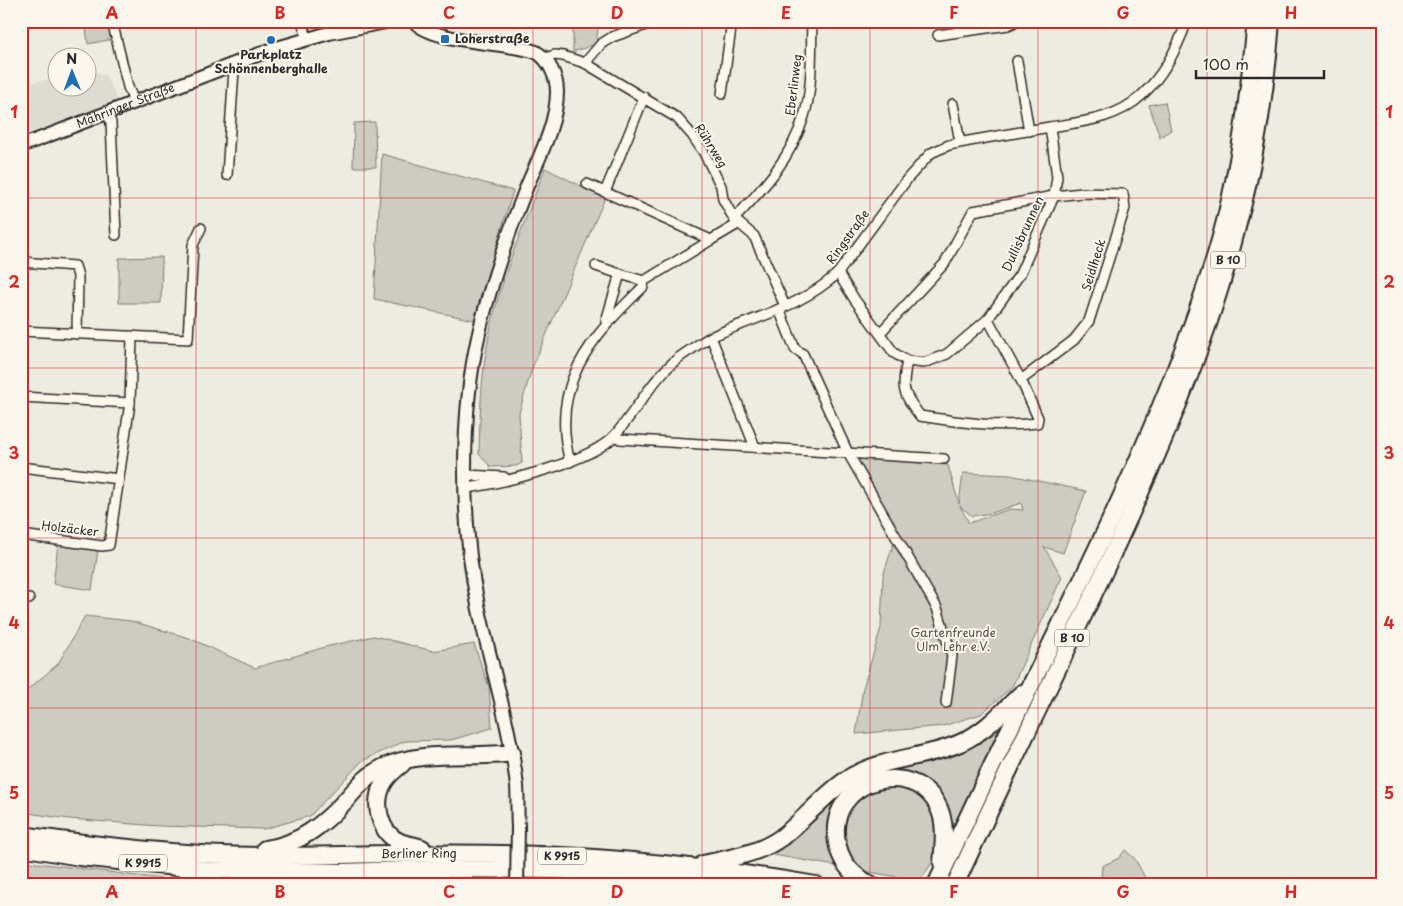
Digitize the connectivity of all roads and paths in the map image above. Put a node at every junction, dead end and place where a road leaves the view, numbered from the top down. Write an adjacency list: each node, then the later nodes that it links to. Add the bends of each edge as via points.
1 (112, 21): 21 (street)
2 (302, 21): 14 (street)
3 (391, 21): 14 (street, Mähringer Straße)
4 (414, 21): 15 (street, via 424,30 530,50)
5 (657, 21): 17 (street, via 612,37 601,44)
6 (732, 21): 19 (street)
7 (812, 21): 32 (street, Eberlinweg, via 805,115 783,161)
8 (1017, 21): 12 (street, via 1008,25)
9 (1187, 21): 24 (street, Ringstraße, via 1165,68 1142,96 1108,116)
10 (1256, 21): 62 (highway, B 10, via 1239,159 1214,263 1143,450)
11 (1271, 21): 78 (highway, B 10, via 1253,162 1227,264 1200,346 1130,516)
12 (980, 25): 13 (street)
13 (938, 35)
14 (307, 38): 18 (street, Mähringer Straße)
15 (545, 58): 17 (street, Rührweg, via 563,56); 60 (street, via 556,82 556,103 544,146 498,267 479,334 468,420)
16 (1017, 61): 25 (street)
17 (585, 63): 20 (street, Rührweg)
18 (231, 64): 21 (street, Mähringer Straße); 28 (street, via 234,70)
19 (722, 94)
20 (644, 98): 30 (street); 32 (street, Rührweg, via 678,118 692,135 721,186 723,199)
21 (134, 102): 23 (street, Mähringer Straße)
22 (953, 104): 26 (street)
23 (108, 113): 27 (street, Mähringer Straße); 34 (street)
24 (1050, 127): 25 (street, Ringstraße); 31 (street, Dullisbrunnen, via 1057,177)
25 (1028, 131): 26 (street, Ringstraße)
26 (960, 142): 38 (street, Ringstraße, via 942,147 923,161)
27 (21, 146)
28 (228, 175)
29 (587, 184): 30 (street)
30 (605, 192): 35 (street)
31 (1054, 196): 42 (street, Dullisbrunnen, via 1020,274); 45 (street, Dullisbrunnen, via 973,211 945,263); 50 (street, Seidlheck, via 1123,194 1125,208 1090,321 1074,340)
32 (736, 221): 35 (street); 41 (street, Rührweg, via 754,236)
33 (201, 228): 47 (street, via 193,245 188,339)
34 (116, 235)
35 (711, 240): 40 (street)
36 (21, 262): 46 (street, via 74,266 78,276)
37 (596, 266): 39 (street)
38 (838, 273): 41 (street, Ringstraße, via 813,294); 45 (street)
39 (620, 274): 40 (street); 43 (street)
40 (644, 280): 43 (street, via 643,287)
41 (782, 308): 48 (street, Ringstraße); 55 (street, Rührweg, via 795,349 804,354)
42 (988, 319): 49 (street, Dullisbrunnen, via 947,354 924,363); 50 (street)
43 (604, 326): 57 (street, via 574,374 567,399 564,430)
44 (21, 331): 46 (street)
45 (880, 333): 49 (street, via 894,353)
46 (77, 334): 47 (street)
47 (132, 336): 52 (street, Holzäcker)
48 (711, 337): 53 (street, Ringstraße, via 677,358 663,371); 54 (street)
49 (907, 361): 50 (street, via 903,379 905,395 920,416 1017,426 1037,423 1038,418)
50 (1021, 380)
51 (21, 397): 52 (street)
52 (130, 403): 59 (street, Holzäcker)
53 (615, 436): 54 (street, via 620,439); 57 (street, Ringstraße, via 596,451)
54 (755, 446): 55 (street)
55 (848, 453): 56 (street); 63 (street, Rührweg, via 938,608 952,656)
56 (944, 459)
57 (570, 462): 60 (street, Ringstraße, via 512,478)
58 (21, 467): 59 (street)
59 (119, 480): 61 (street, Holzäcker, via 109,545)
60 (466, 481): 64 (street, via 474,581)
61 (21, 535)
62 (1032, 683): 70 (highway, via 996,718 961,743 870,768 853,776 780,838 762,848); 71 (highway, B 10)
63 (946, 703)
64 (512, 753): 65 (highway); 74 (street, bridge, via 517,789)
65 (408, 760): 68 (highway, via 384,766 370,775 320,826 291,843); 69 (highway, via 381,786 378,803 381,820 399,842 420,847)
66 (21, 835): 68 (highway, Berliner Ring / K 9915)
67 (21, 847): 68 (highway, Berliner Ring / K 9915, via 80,857)
68 (204, 862): 69 (highway, Berliner Ring / K 9915, via 268,856); 72 (highway)
69 (436, 862): 70 (highway, Berliner Ring / K 9915, via 559,856); 73 (highway); 75 (highway, Berliner Ring / K 9915, via 646,876)
70 (691, 866): 76 (highway, Berliner Ring / K 9915)
71 (938, 880): 77 (highway, via 944,828 937,805 930,795 908,781 885,779 858,788 848,797 836,826 839,850 849,869)
72 (295, 885)
73 (395, 885)
74 (517, 885)
75 (723, 885)
76 (816, 885)
77 (872, 885)
78 (955, 885)

